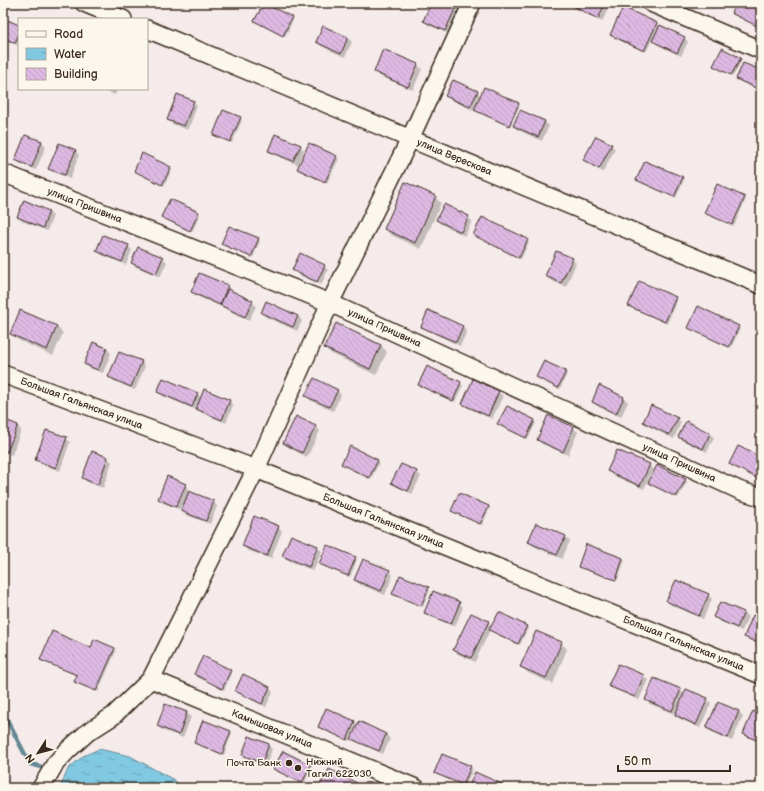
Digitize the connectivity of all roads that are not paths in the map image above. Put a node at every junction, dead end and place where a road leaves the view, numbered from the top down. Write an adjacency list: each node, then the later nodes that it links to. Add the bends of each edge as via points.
1 (84, 3): 4 (street)
2 (472, 3): 7 (street)
3 (651, 3): 6 (street)
4 (121, 18)
5 (148, 29): 7 (street, улица Верескова)
6 (761, 50)
7 (410, 139): 9 (street, улица Верескова); 10 (street)
8 (3, 173): 10 (street, улица Пришвина)
9 (761, 285)
10 (330, 303): 12 (street); 13 (street, улица Пришвина, via 741,491)
11 (3, 374): 12 (street, Большая Гальянская улица)
12 (256, 469): 14 (street, Большая Гальянская улица); 15 (street)
13 (761, 497)
14 (761, 676)
15 (151, 679): 16 (street, via 113,716 88,732 68,750 55,764); 17 (street, Камышовая улица)
16 (41, 788)
17 (416, 788)

